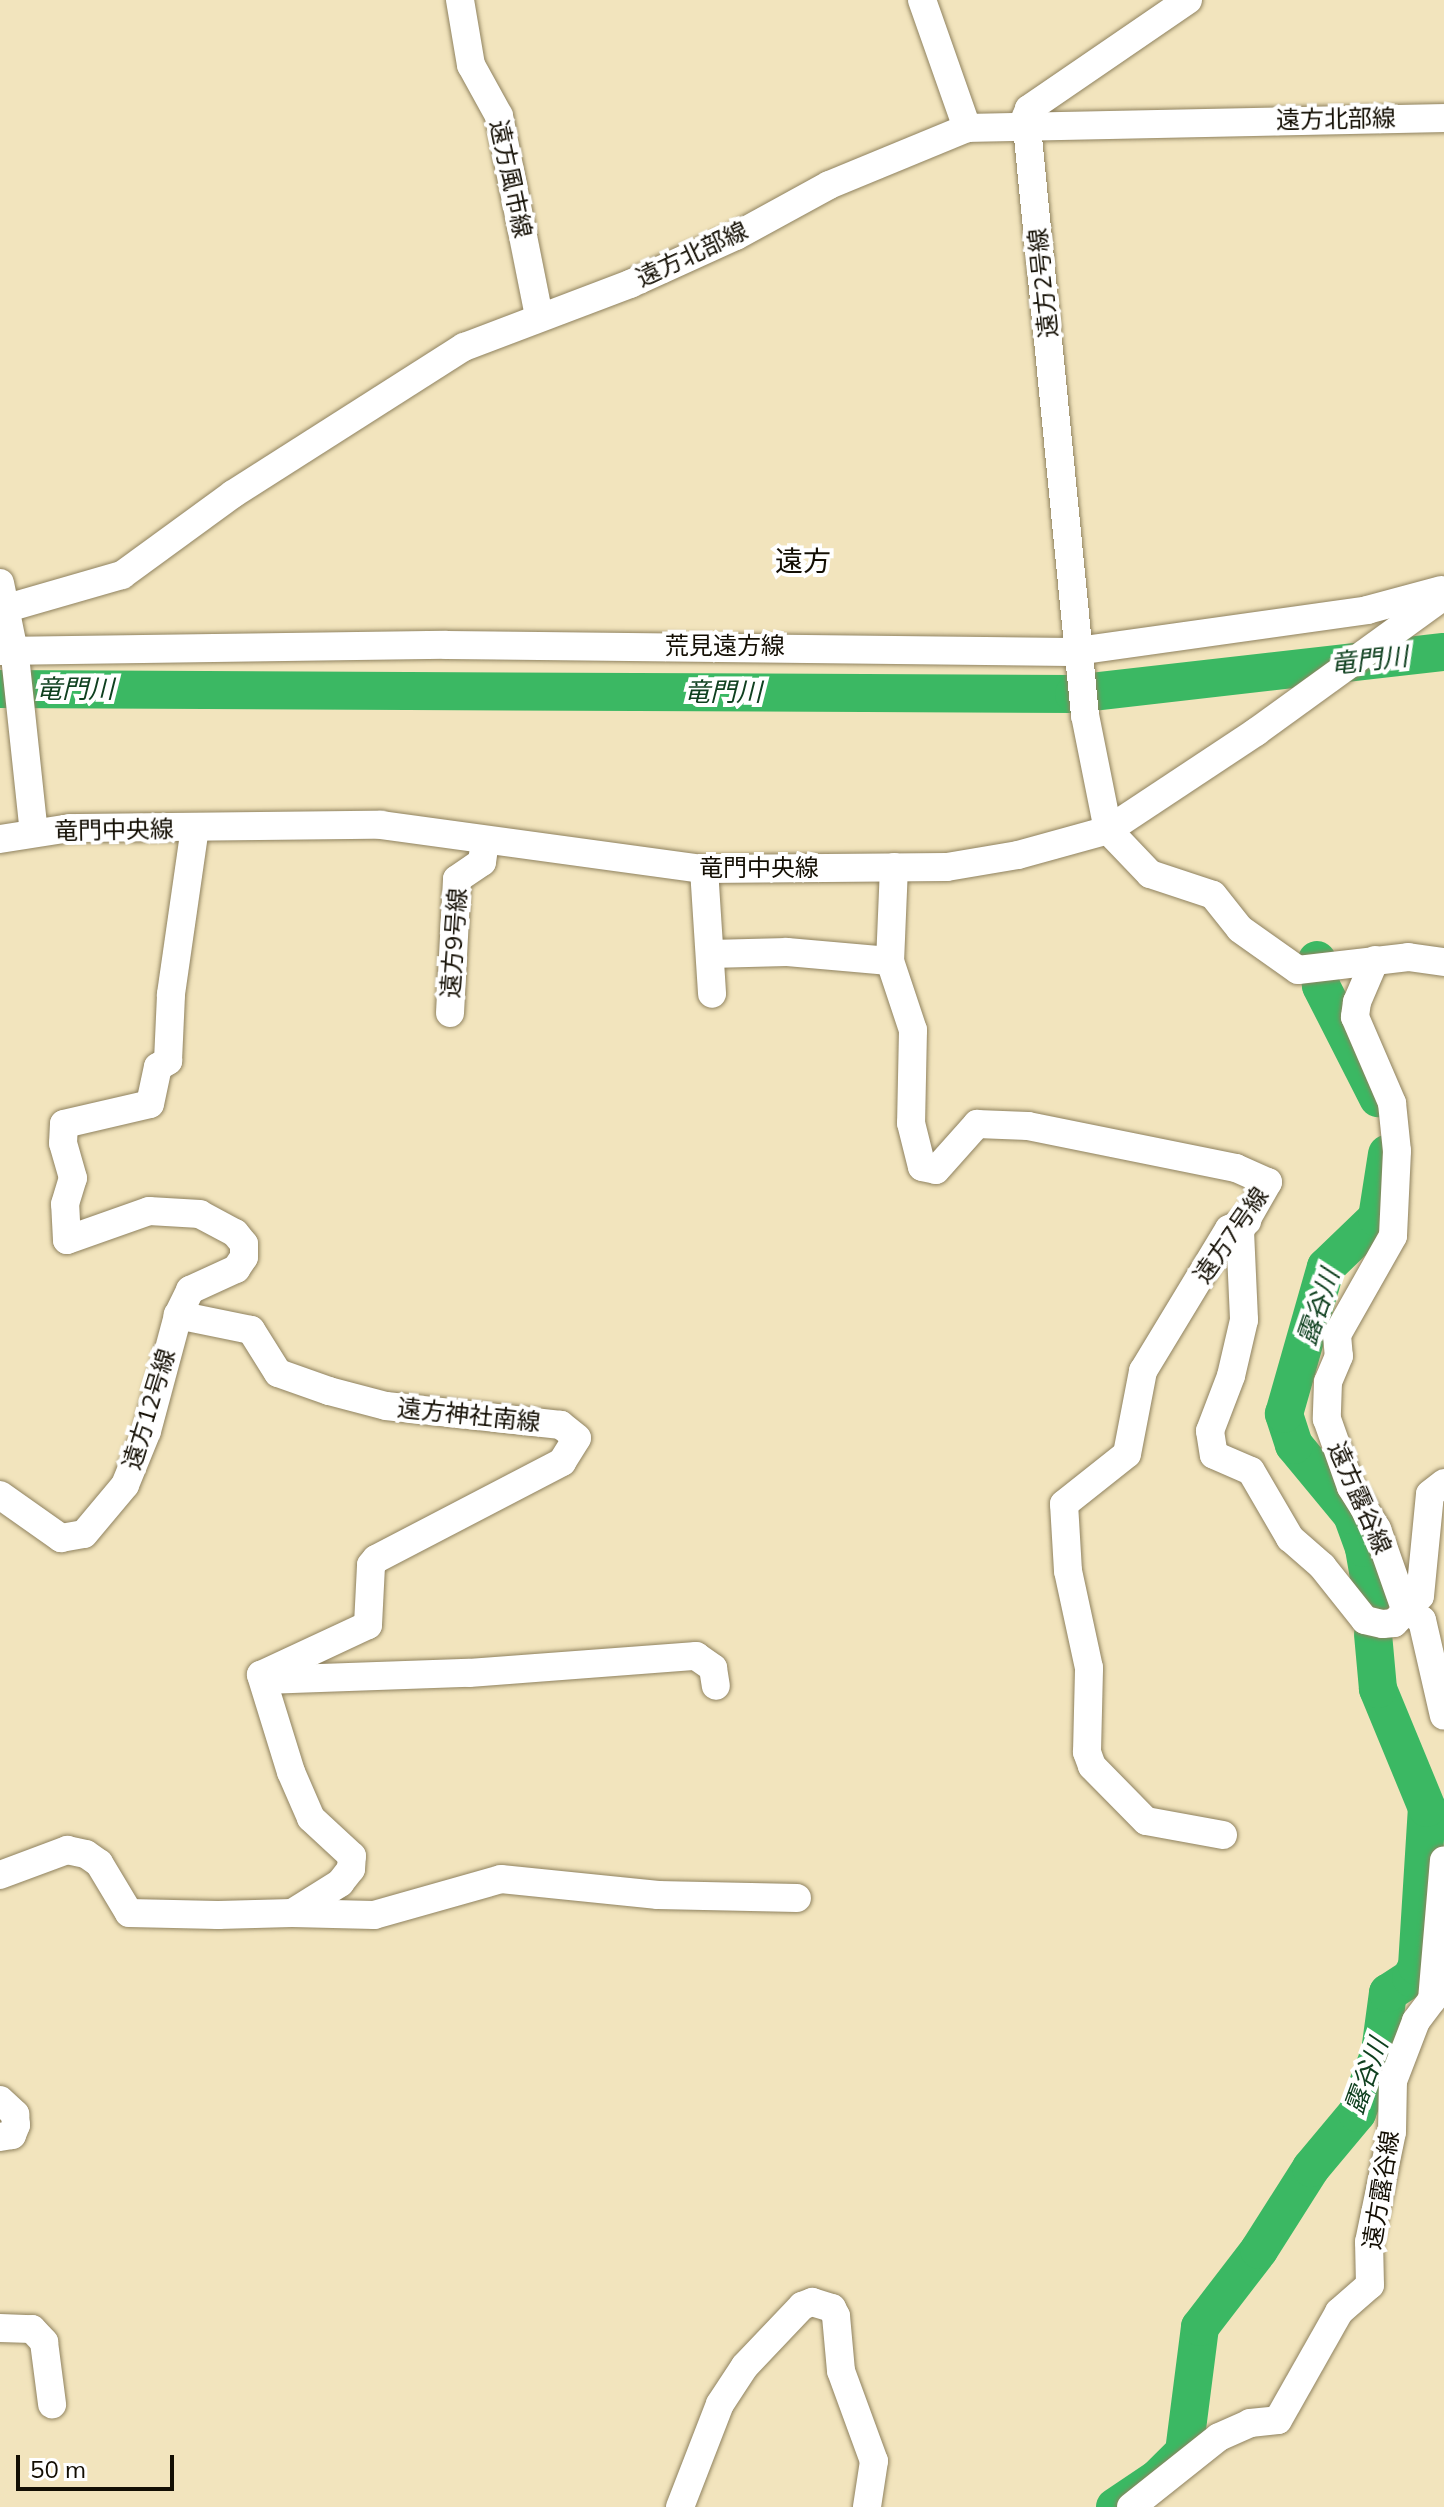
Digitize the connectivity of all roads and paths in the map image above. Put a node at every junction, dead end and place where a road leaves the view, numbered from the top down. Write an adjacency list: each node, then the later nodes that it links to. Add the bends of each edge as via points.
1 (460, 0): 7 (street, 遠方風市線, via 471,65 499,116)
2 (922, 0): 6 (street)
3 (1188, 0): 5 (street, via 1029,109)
4 (1444, 118): 5 (street, 遠方北部線)
5 (1026, 123): 6 (street, 遠方北部線); 10 (street, 遠方2号線)
6 (967, 128): 7 (street, 遠方北部線, via 829,185 736,236 630,284)
7 (539, 317): 9 (street, 遠方北部線, via 451,355 233,494 122,575)
8 (1442, 595): 10 (street, 荒見遠方線); 13 (street, 竜門中央線, via 1281,714)
9 (2, 596): 11 (street)
10 (1080, 650): 11 (street, 荒見遠方線, via 446,645); 13 (street, 遠方2号線, via 1085,715)
11 (10, 653): 14 (street)
12 (195, 828): 14 (street, 竜門中央線); 16 (street, 竜門中央線, via 381,825); 26 (street, via 171,994 168,1061 158,1067 154,1099 64,1124 63,1143 73,1178 65,1204 67,1240 149,1211 175,1210 224,1224 244,1244 236,1269 190,1290)
13 (1108, 830): 17 (street, 竜門中央線, via 1018,855 947,867); 20 (street, via 1150,874 1202,888 1240,929 1298,970)
14 (34, 833): 15 (street, 竜門中央線)
15 (0, 839)
16 (485, 840): 18 (street, 竜門中央線); 24 (street, 遠方9号線, via 482,862 457,879)
17 (894, 867): 18 (street, 竜門中央線); 21 (street, 遠方7号線)
18 (704, 869): 19 (street)
19 (710, 954): 21 (street, via 787,952); 23 (street)
20 (1375, 960): 22 (street); 29 (street, 遠方露谷線, via 1355,1017 1392,1103 1397,1151 1393,1236 1337,1335 1339,1356 1328,1382 1327,1419 1351,1487 1377,1529)
21 (890, 961): 25 (street, 遠方7号線, via 913,1030 911,1123 915,1153 928,1172 942,1164 977,1124 1028,1126 1257,1175 1268,1182 1267,1190)
22 (1444, 962)
23 (712, 994)
24 (450, 1013)
25 (1247, 1221): 29 (street, via 1240,1231 1244,1320 1210,1431 1214,1455 1251,1471 1290,1538 1322,1566 1365,1620 1394,1623); 33 (street, 遠方7号線, via 1229,1229 1143,1371 1127,1454 1064,1504 1068,1571 1089,1668 1087,1752 1092,1766 1146,1821)
26 (178, 1315): 28 (street, 遠方12号線, via 147,1431 125,1485 84,1534 61,1538); 30 (street, 遠方神社南線, via 251,1330 278,1373 329,1391 386,1406 561,1425 577,1438 562,1462 376,1559 371,1565 368,1625)
27 (1444, 1483): 29 (street, via 1430,1494 1420,1596)
28 (0, 1495)
29 (1405, 1609): 32 (street, 遠方露谷線, via 1422,1620)
30 (259, 1680): 31 (street, via 484,1672 696,1656 713,1668); 37 (street, via 311,1818 352,1856 351,1869 340,1883)
31 (716, 1686)
32 (1444, 1716)
33 (1223, 1835)
34 (1444, 1861): 44 (street, 遠方露谷線, via 1432,2000 1416,2021 1393,2081 1392,2132 1369,2242 1370,2285 1339,2312 1278,2420 1250,2423 1219,2437)
35 (0, 1875): 37 (street, via 67,1850 99,1863 129,1913)
36 (797, 1898): 37 (street, via 658,1895 501,1879 374,1915)
37 (292, 1913)
38 (0, 2100): 39 (street, via 15,2114 16,2125 12,2135)
39 (0, 2137)
40 (0, 2328): 41 (street, via 32,2329 44,2342)
41 (52, 2404)
42 (680, 2507): 43 (street, via 720,2404 745,2366 802,2306 812,2302 832,2308 836,2316 841,2371 874,2461)
43 (867, 2507)
44 (1131, 2507)

